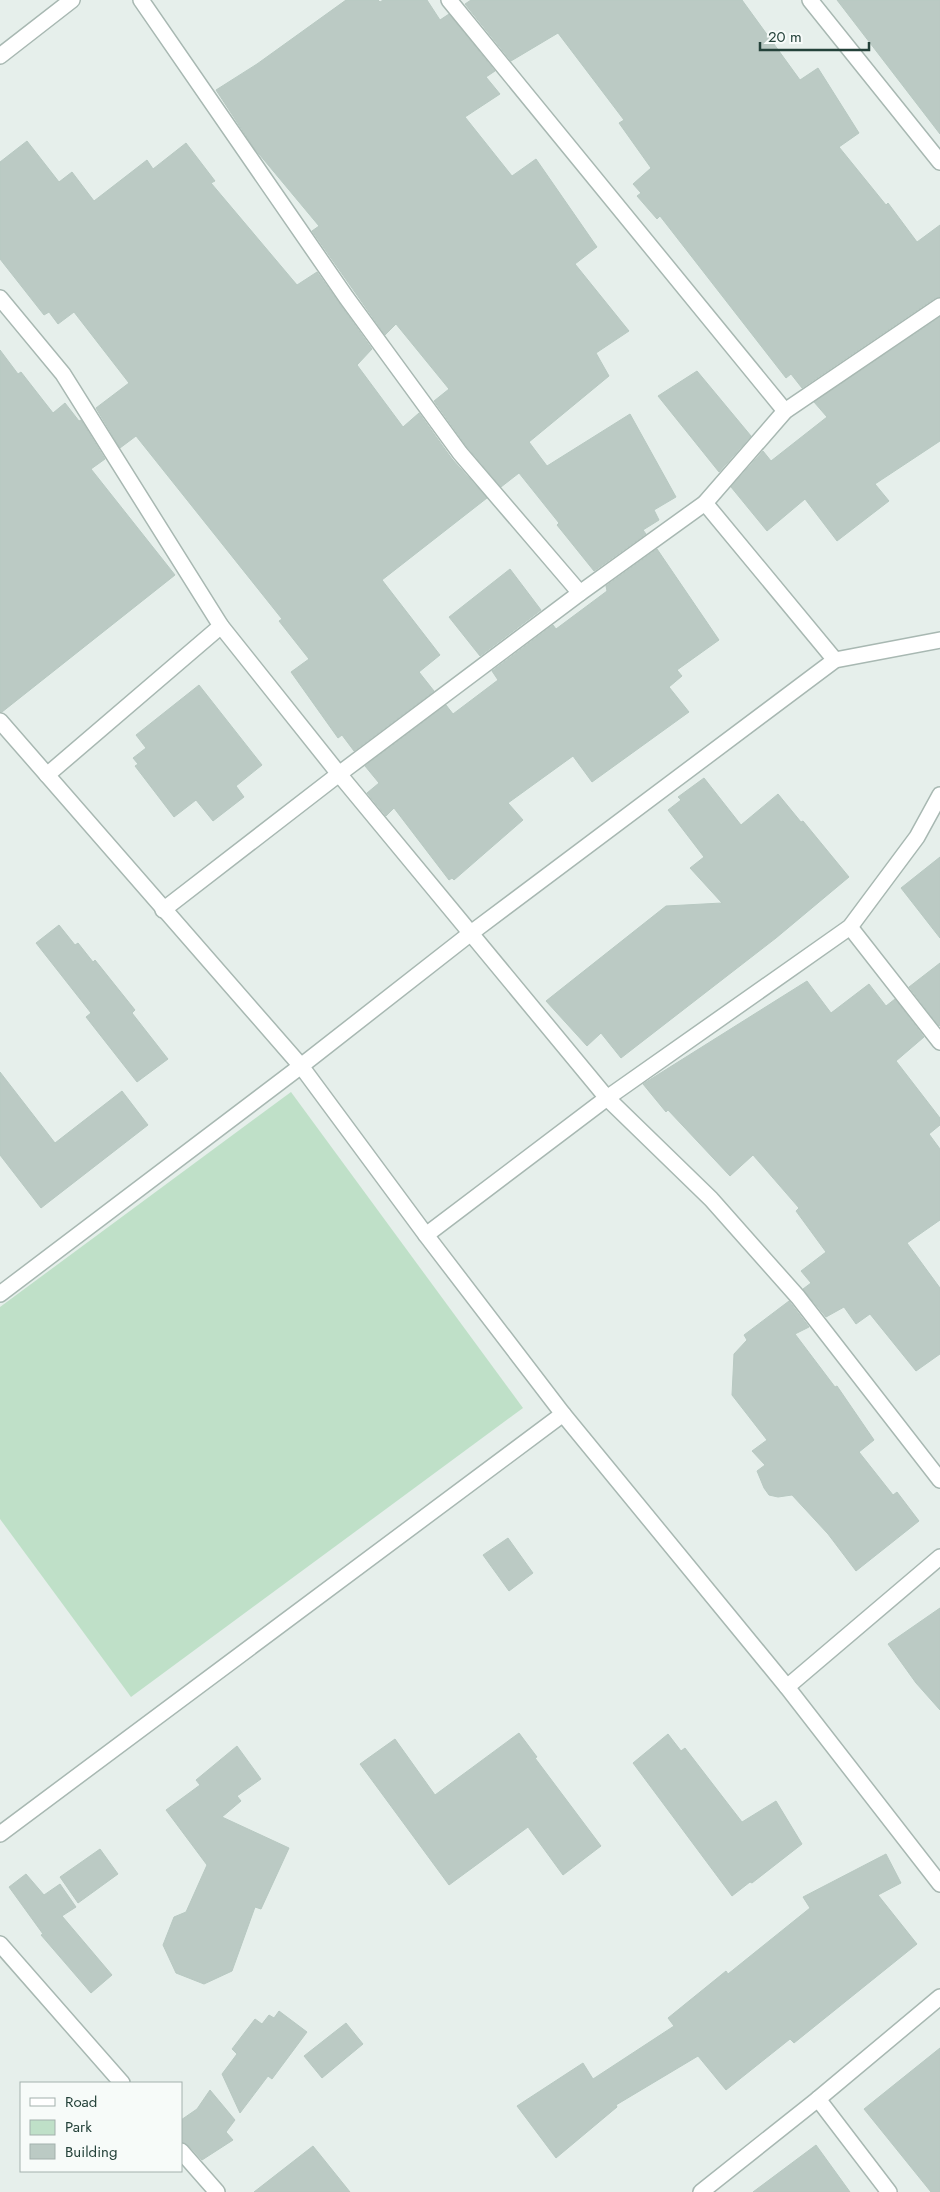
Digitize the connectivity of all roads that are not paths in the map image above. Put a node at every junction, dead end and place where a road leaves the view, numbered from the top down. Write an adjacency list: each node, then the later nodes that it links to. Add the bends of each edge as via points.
1 (72, 0): 5 (street)
2 (141, 0): 11 (street, via 346,297 460,453)
3 (449, 0): 9 (street)
4 (810, 0): 6 (street)
5 (0, 56)
6 (940, 162)
7 (0, 298): 12 (street, via 63,374)
8 (940, 306): 9 (street)
9 (785, 411): 10 (street)
10 (705, 503): 11 (street); 14 (street)
11 (580, 593): 17 (street)
12 (221, 626): 17 (street); 18 (street)
13 (940, 640): 14 (street)
14 (835, 660): 22 (street)
15 (0, 721): 16 (street)
16 (5, 739): 18 (street)
17 (339, 774): 20 (street); 22 (street)
18 (47, 775): 20 (street)
19 (940, 795): 21 (street, via 917,837)
20 (163, 910): 24 (street)
21 (850, 927): 23 (street); 25 (street)
22 (471, 933): 24 (street); 25 (street)
23 (940, 1042)
24 (300, 1066): 26 (street); 27 (street)
25 (607, 1098): 26 (street); 29 (street, via 711,1199 798,1298)
26 (426, 1236): 28 (street)
27 (0, 1294)
28 (563, 1414): 31 (street); 32 (street)
29 (940, 1480)
30 (940, 1556): 31 (street)
31 (787, 1687): 33 (street)
32 (0, 1834)
33 (940, 1884)
34 (0, 1944): 36 (street)
35 (940, 1997): 37 (street)
36 (121, 2082)
37 (818, 2099): 40 (street); 41 (street)
38 (182, 2152): 39 (street)
39 (215, 2191)
40 (701, 2192)
41 (889, 2192)

